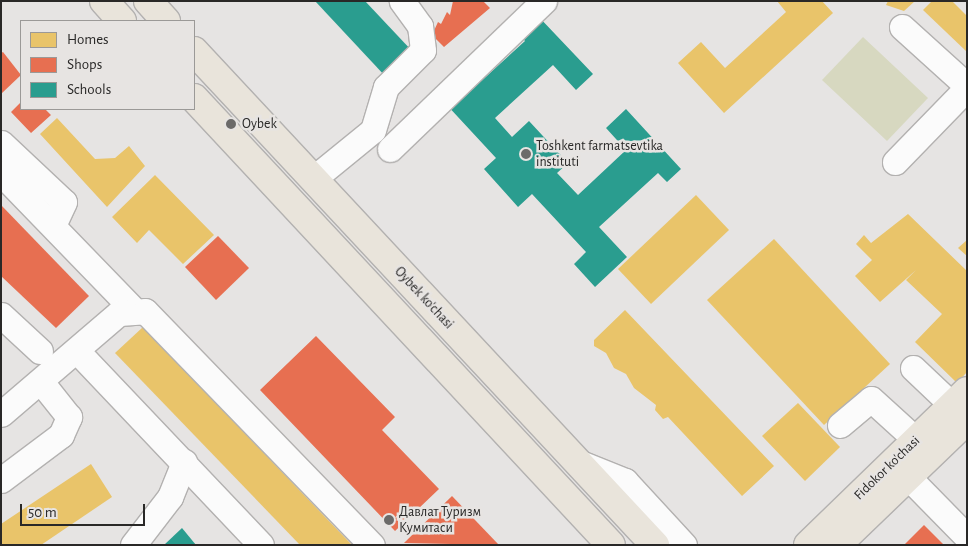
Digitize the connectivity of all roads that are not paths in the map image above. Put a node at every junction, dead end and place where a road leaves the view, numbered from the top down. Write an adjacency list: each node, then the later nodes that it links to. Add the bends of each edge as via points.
1 (104, 1): 5 (main road)
2 (148, 1): 6 (main road)
3 (402, 1): 15 (lane, via 420,26 422,50 386,87 372,130)
4 (544, 1): 12 (lane)
5 (121, 20)
6 (165, 20)
7 (902, 27): 9 (lane)
8 (195, 52): 15 (main road, Oybek ko'chasi)
9 (967, 87): 13 (lane)
10 (195, 99): 35 (main road)
11 (1, 143): 16 (lane, via 64,202)
12 (390, 148)
13 (895, 162)
14 (1, 173): 16 (lane)
15 (313, 179): 28 (main road, Oybek ko'chasi)
16 (53, 226): 17 (lane)
17 (132, 309): 19 (lane, via 119,313); 34 (lane, via 146,311)
18 (1, 315): 20 (lane)
19 (77, 350): 22 (lane); 27 (lane)
20 (40, 351)
21 (913, 368): 23 (lane)
22 (42, 383): 24 (lane); 30 (lane, via 69,417 61,435)
23 (962, 406): 26 (main road, Fidokor ko'chasi); 29 (main road, Fidokor ko'chasi)
24 (1, 414)
25 (840, 425): 26 (lane, via 871,399)
26 (916, 440): 38 (main road, Fidokor ko'chasi)
27 (184, 462): 32 (lane, via 170,497); 33 (lane)
28 (578, 462): 36 (main road, Oybek ko'chasi); 37 (lane, via 626,481)
29 (908, 477): 31 (lane); 39 (main road, Fidokor ko'chasi)
30 (1, 480)
31 (967, 537)
32 (133, 545)
33 (261, 545)
34 (372, 545)
35 (610, 545)
36 (655, 545)
37 (684, 545)
38 (808, 545)
39 (837, 545)

